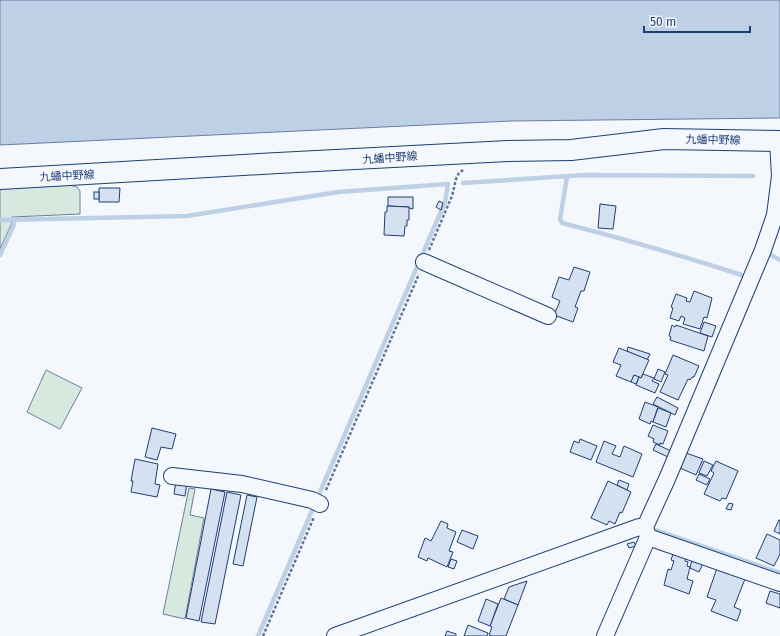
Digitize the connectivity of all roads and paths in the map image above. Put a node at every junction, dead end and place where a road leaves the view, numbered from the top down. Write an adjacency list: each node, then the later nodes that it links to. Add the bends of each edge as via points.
1 (779, 141): 3 (main road, 九蟠中野線, via 664,139 571,150 492,152); 8 (street, via 780,176 775,215)
2 (466, 167): 4 (path, via 456,179 452,196)
3 (0, 179)
4 (424, 262): 5 (street); 7 (path)
5 (548, 316)
6 (172, 476): 7 (street, via 242,484)
7 (318, 503): 10 (path)
8 (647, 532): 9 (street); 11 (street, via 639,527); 12 (street)
9 (780, 583)
10 (263, 636)
11 (335, 636)
12 (605, 636)

